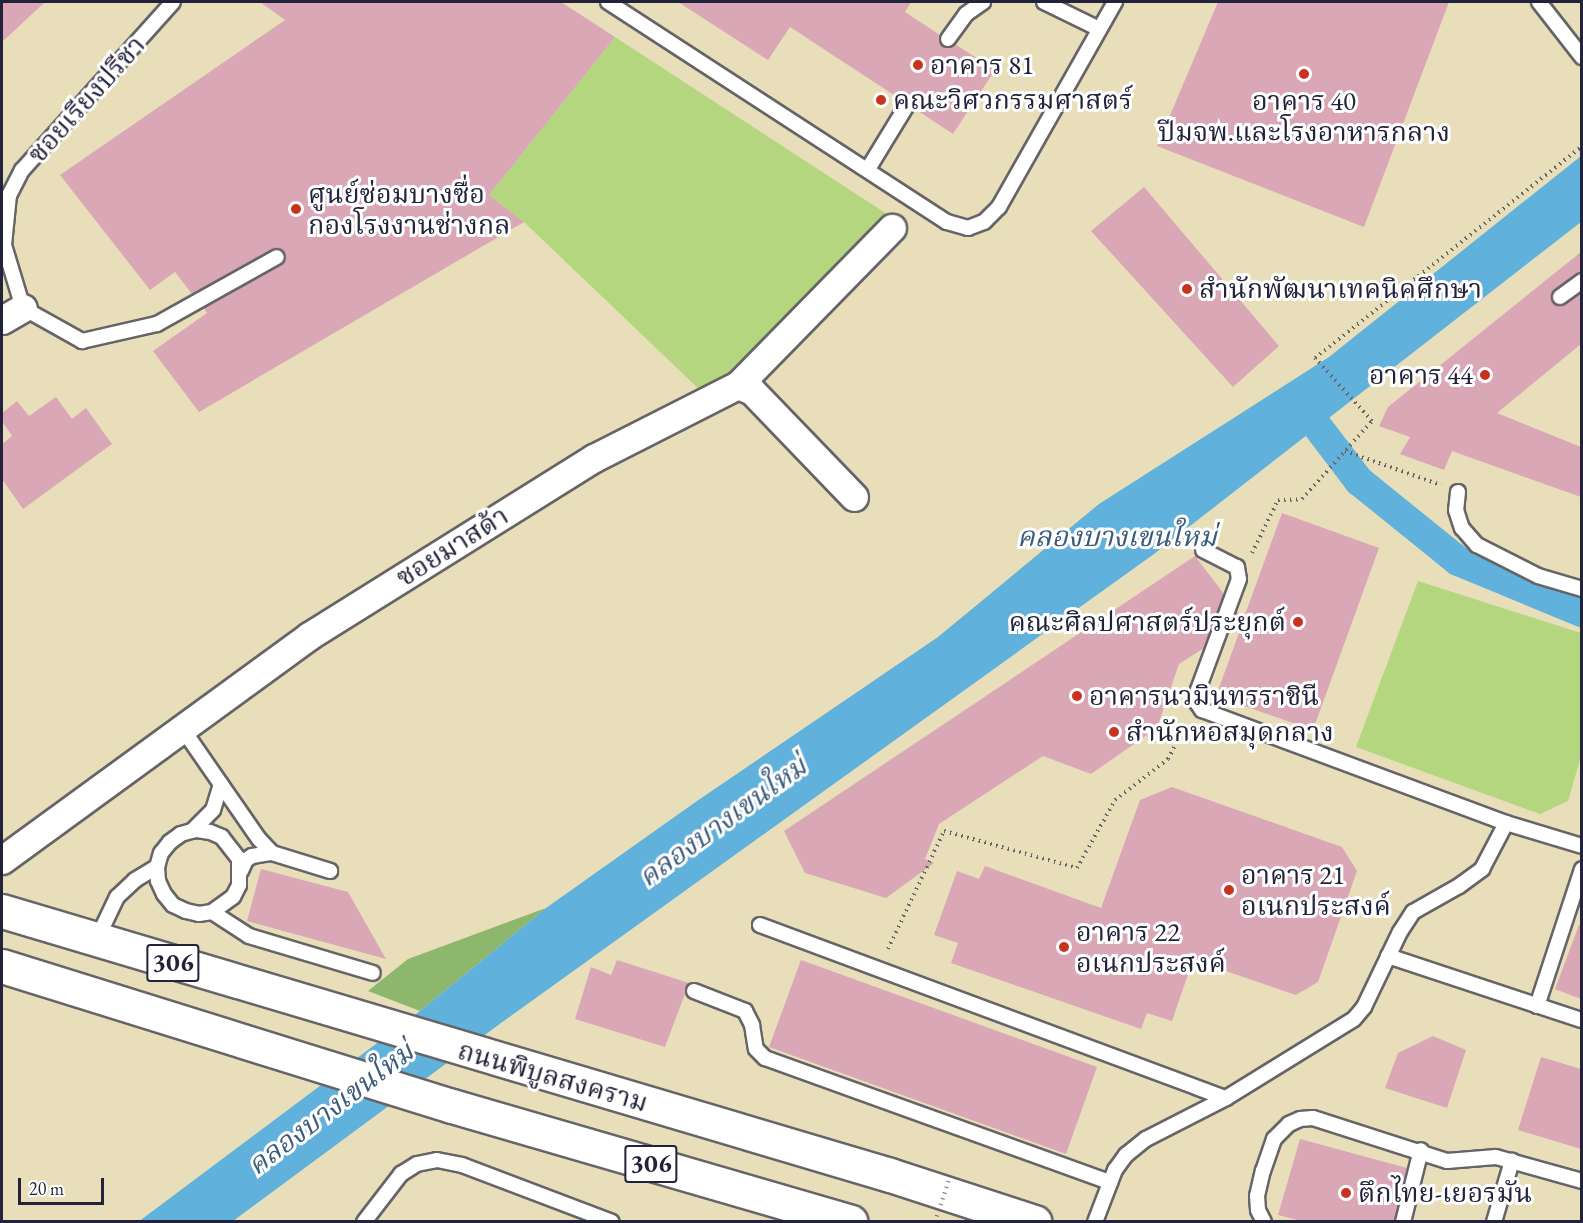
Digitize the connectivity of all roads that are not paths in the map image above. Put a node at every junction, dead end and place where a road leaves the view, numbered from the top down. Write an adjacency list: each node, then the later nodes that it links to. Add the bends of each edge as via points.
1 (173, 2): 16 (lane, ซอยเรียงปรีชา, via 22,170 9,195 4,244)
2 (608, 2): 11 (lane)
3 (983, 2): 8 (lane, via 966,14)
4 (1044, 2): 7 (lane)
5 (1114, 2): 7 (lane)
6 (1539, 2): 9 (lane)
7 (1099, 29): 11 (lane, via 999,207 984,222 968,228 947,222)
8 (948, 39)
9 (1581, 57)
10 (907, 105): 11 (lane)
11 (868, 169)
12 (892, 228): 17 (street, ซอยมาสด้า)
13 (277, 257): 16 (lane, ซอยเรียงปรีชา, via 157,324 82,341)
14 (1581, 281): 15 (lane)
15 (1560, 297)
16 (13, 314)
17 (738, 385): 19 (street, via 752,391); 22 (street, ซอยมาสด้า, via 594,458 298,643)
18 (1458, 492): 21 (lane, via 1456,510 1462,528 1477,545 1538,576)
19 (854, 497)
20 (1203, 549): 24 (lane, via 1237,567 1239,579 1198,690 1197,703 1202,710)
21 (1581, 590)
22 (182, 728): 23 (lane); 28 (street, ซอยมาสด้า)
23 (221, 784): 25 (lane, via 213,810); 27 (lane)
24 (1506, 823): 26 (lane); 37 (lane, via 1482,869 1413,912)
25 (192, 831): 29 (lane, via 170,842); 31 (lane, via 222,837 233,847)
26 (1581, 846)
27 (272, 853): 31 (lane, via 252,856); 32 (lane)
28 (2, 860)
29 (157, 867): 34 (lane, via 158,881 173,905 199,914); 36 (lane, via 117,897)
30 (1581, 869): 41 (lane)
31 (241, 872): 34 (lane, via 233,897)
32 (330, 872)
33 (2, 911): 36 (main road, ถนนพิบูลสงคราม / 306)
34 (212, 912): 39 (lane, via 249,936)
35 (760, 925): 43 (lane)
36 (97, 940): 51 (main road, ถนนพิบูลสงคราม / 306)
37 (1388, 956): 41 (lane); 43 (lane, via 1364,1007 1354,1019)
38 (2, 966): 48 (main road, 306, via 297,1059)
39 (373, 973)
40 (694, 991): 47 (lane, via 745,1011 756,1048 765,1058)
41 (1538, 1006): 42 (lane)
42 (1581, 1020)
43 (1226, 1098): 47 (lane, via 1146,1140 1126,1155)
44 (1421, 1150): 45 (lane, via 1447,1161 1485,1156); 53 (lane, via 1313,1118 1288,1124 1274,1139 1263,1171 1257,1196); 54 (lane)
45 (1512, 1161): 46 (lane); 55 (lane)
46 (1581, 1181)
47 (1110, 1182): 52 (lane)
48 (838, 1220)
49 (364, 1221): 50 (lane, via 401,1174 417,1164 437,1160 462,1165)
50 (612, 1221)
51 (1035, 1221)
52 (1095, 1221)
53 (1264, 1221)
54 (1402, 1221)
55 (1494, 1221)

